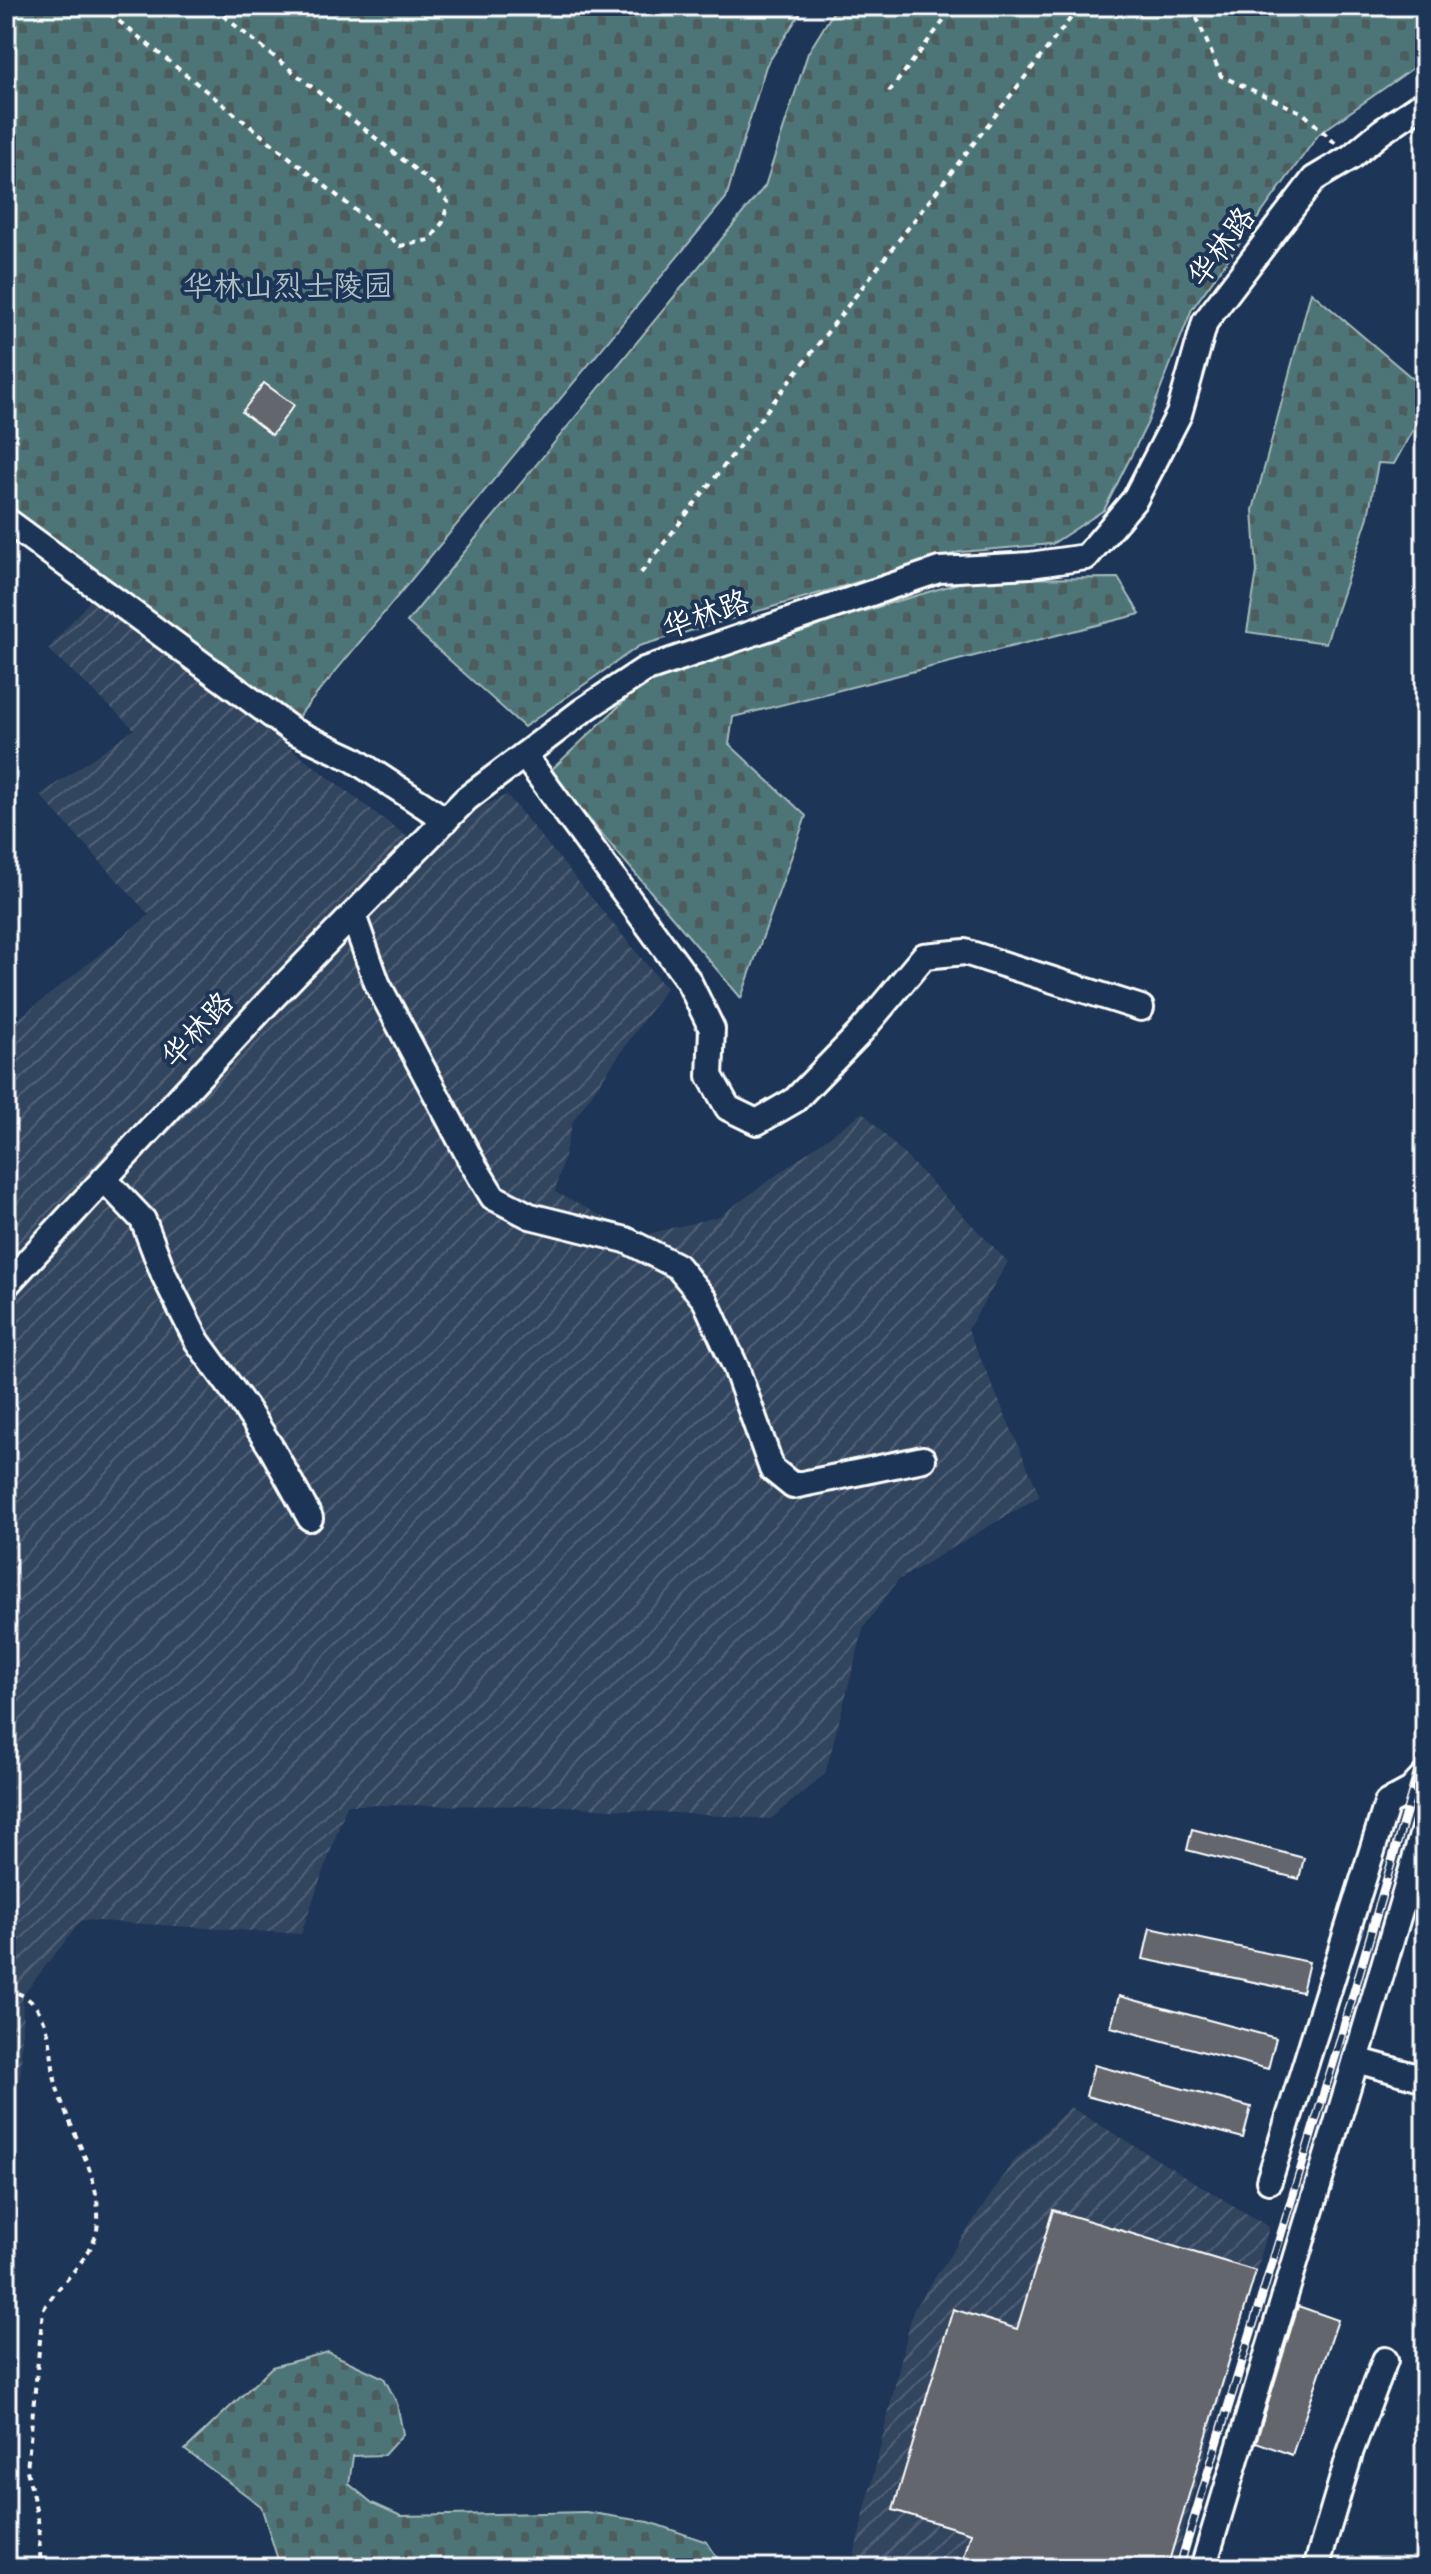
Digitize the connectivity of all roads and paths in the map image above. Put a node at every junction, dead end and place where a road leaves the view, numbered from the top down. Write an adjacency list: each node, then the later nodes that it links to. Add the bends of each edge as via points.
1 (100, 6): 2 (path, via 400,246 430,240 443,222 448,202 433,184)
2 (211, 6)
3 (955, 6): 6 (path)
4 (1080, 6): 10 (path)
5 (1192, 6): 8 (path, via 1221,76 1303,113)
6 (889, 92)
7 (1425, 102): 8 (street, 华林路)
8 (1351, 157): 11 (street, 华林路, via 1314,179 1205,322 1179,414 1135,499 1086,557 939,570 644,670)
9 (6, 520): 12 (street, via 293,731 353,759)
10 (641, 573)
11 (524, 755): 12 (street, 华林路); 14 (street, via 688,980 712,1029 710,1076 728,1108 757,1122 795,1100 924,956 965,952)
12 (446, 820): 13 (street, 华林路)
13 (353, 915): 15 (street, 华林路); 17 (street, via 377,983 493,1197 530,1216 626,1240 677,1266 705,1300 772,1469 793,1486)
14 (1141, 1008)
15 (104, 1179): 16 (street, 华林路); 18 (street, via 143,1220 197,1341 272,1449)
16 (6, 1285)
17 (923, 1459)
18 (310, 1518)
19 (1425, 1775): 24 (street, via 1387,1803)
20 (1425, 1825): 22 (street)
21 (6, 1989): 26 (path, via 26,1995 46,2026 56,2082 98,2211 97,2233 43,2310 27,2470)
22 (1356, 2060): 23 (street); 27 (street)
23 (1425, 2079)
24 (1269, 2181)
25 (1385, 2360): 28 (street)
26 (41, 2568)
27 (1203, 2568)
28 (1316, 2568)

